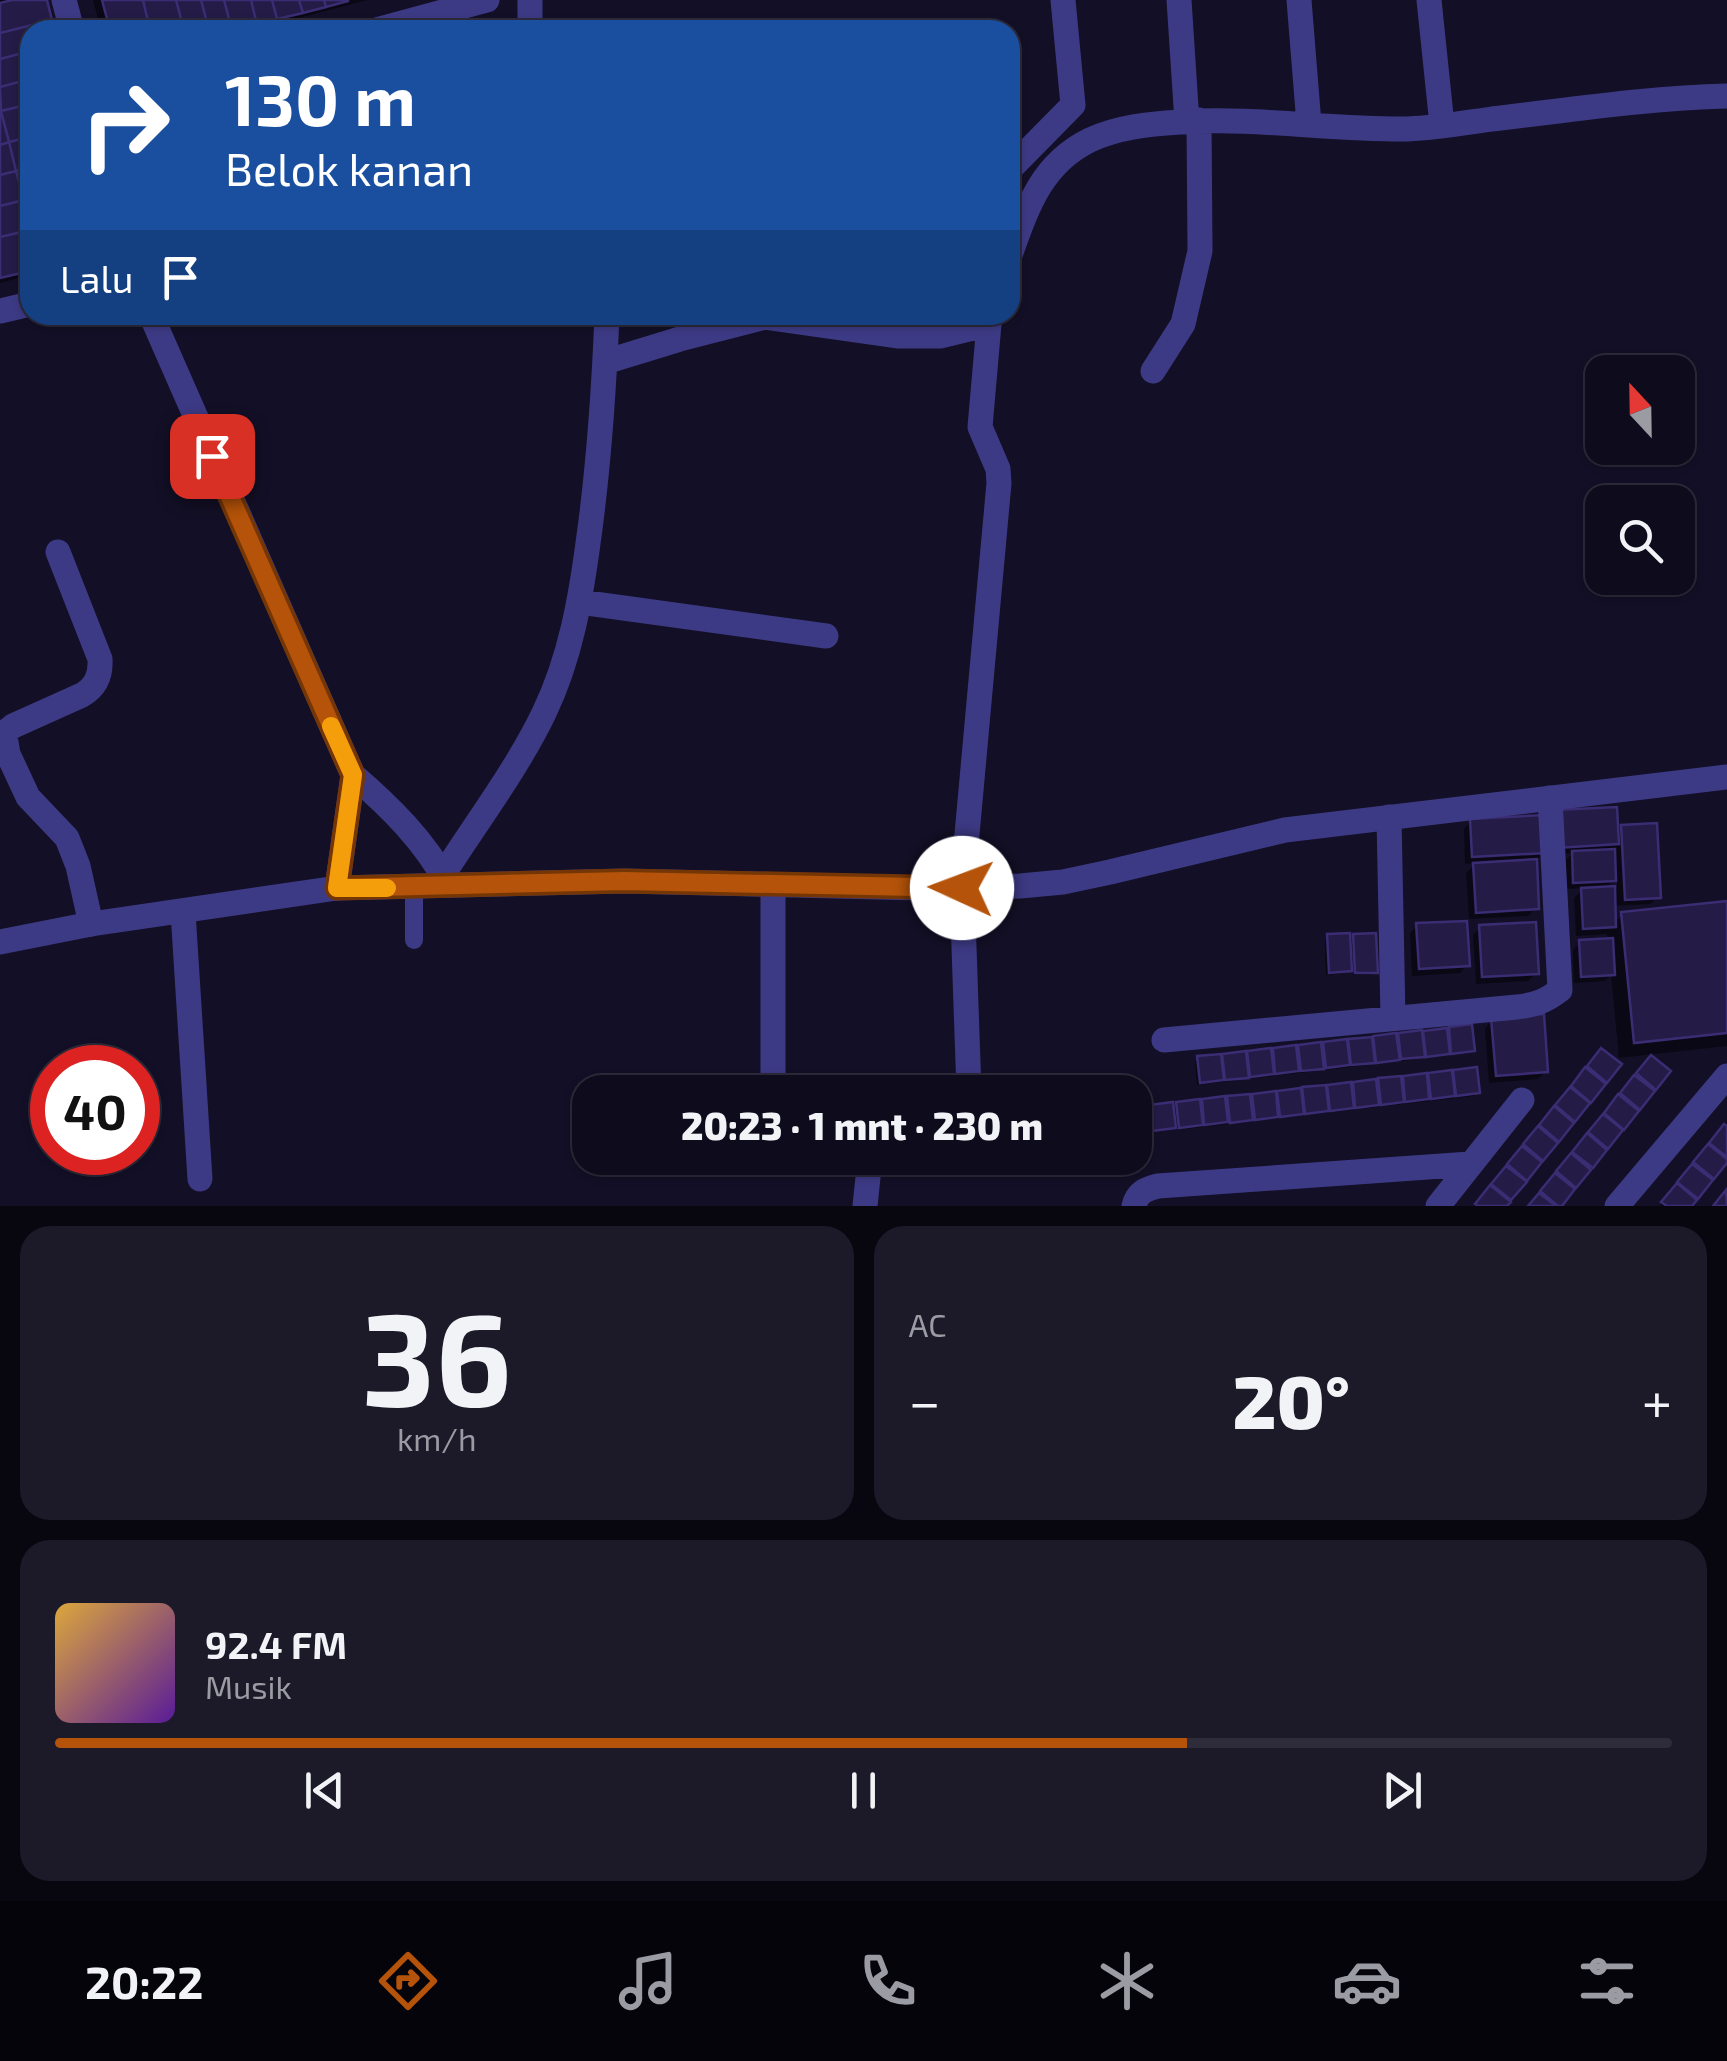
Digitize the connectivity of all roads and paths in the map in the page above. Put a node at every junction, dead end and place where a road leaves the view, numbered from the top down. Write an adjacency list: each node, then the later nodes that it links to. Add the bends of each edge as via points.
1 (487, 0): 6 (street)
2 (1063, 0): 8 (street)
3 (1179, 0): 9 (street)
4 (1299, 0): 10 (street)
5 (1429, 0): 11 (street)
6 (413, 20)
7 (1727, 96): 11 (street)
8 (1073, 105): 12 (street); 13 (street)
9 (1193, 121): 10 (street); 12 (street); 22 (street, via 1200,250 1182,324)
10 (1309, 124): 11 (street)
11 (1442, 125)
12 (1090, 140): 14 (street, via 1050,171 1032,194)
13 (1020, 158)
14 (1020, 227)
15 (154, 325): 26 (street)
16 (607, 325): 21 (street)
17 (732, 325): 21 (street)
18 (878, 325): 19 (street, via 899,336 940,336)
19 (972, 325)
20 (988, 325): 34 (street, via 980,426 999,483)
21 (605, 362): 24 (street)
22 (1152, 370)
23 (58, 552): 36 (street, via 100,674 82,696 13,726 4,743 28,797 67,838)
24 (580, 602): 25 (street); 30 (street, via 544,714)
25 (826, 636)
26 (353, 775): 30 (street, via 395,812); 33 (street)
27 (1727, 777): 28 (street)
28 (1550, 798): 29 (street); 39 (street, via 1560,990 1530,1006)
29 (1389, 817): 34 (street, via 1284,830 1063,882); 39 (street)
30 (445, 880): 31 (street); 32 (street)
31 (772, 884): 34 (street); 41 (street)
32 (414, 887): 33 (street); 37 (lane)
33 (337, 888): 35 (street)
34 (962, 888): 42 (street)
35 (183, 912): 36 (street); 47 (street)
36 (90, 924): 38 (street)
37 (414, 940)
38 (0, 942)
39 (1393, 1018): 40 (street)
40 (1164, 1040)
41 (774, 1075)
42 (968, 1075)
43 (1727, 1076): 51 (street)
44 (1522, 1100): 45 (street)
45 (1470, 1164): 49 (street, via 1158,1186 1143,1191); 50 (street)
46 (868, 1175): 48 (street)
47 (200, 1179)
48 (865, 1206)
49 (1134, 1206)
50 (1438, 1206)
51 (1616, 1206)

